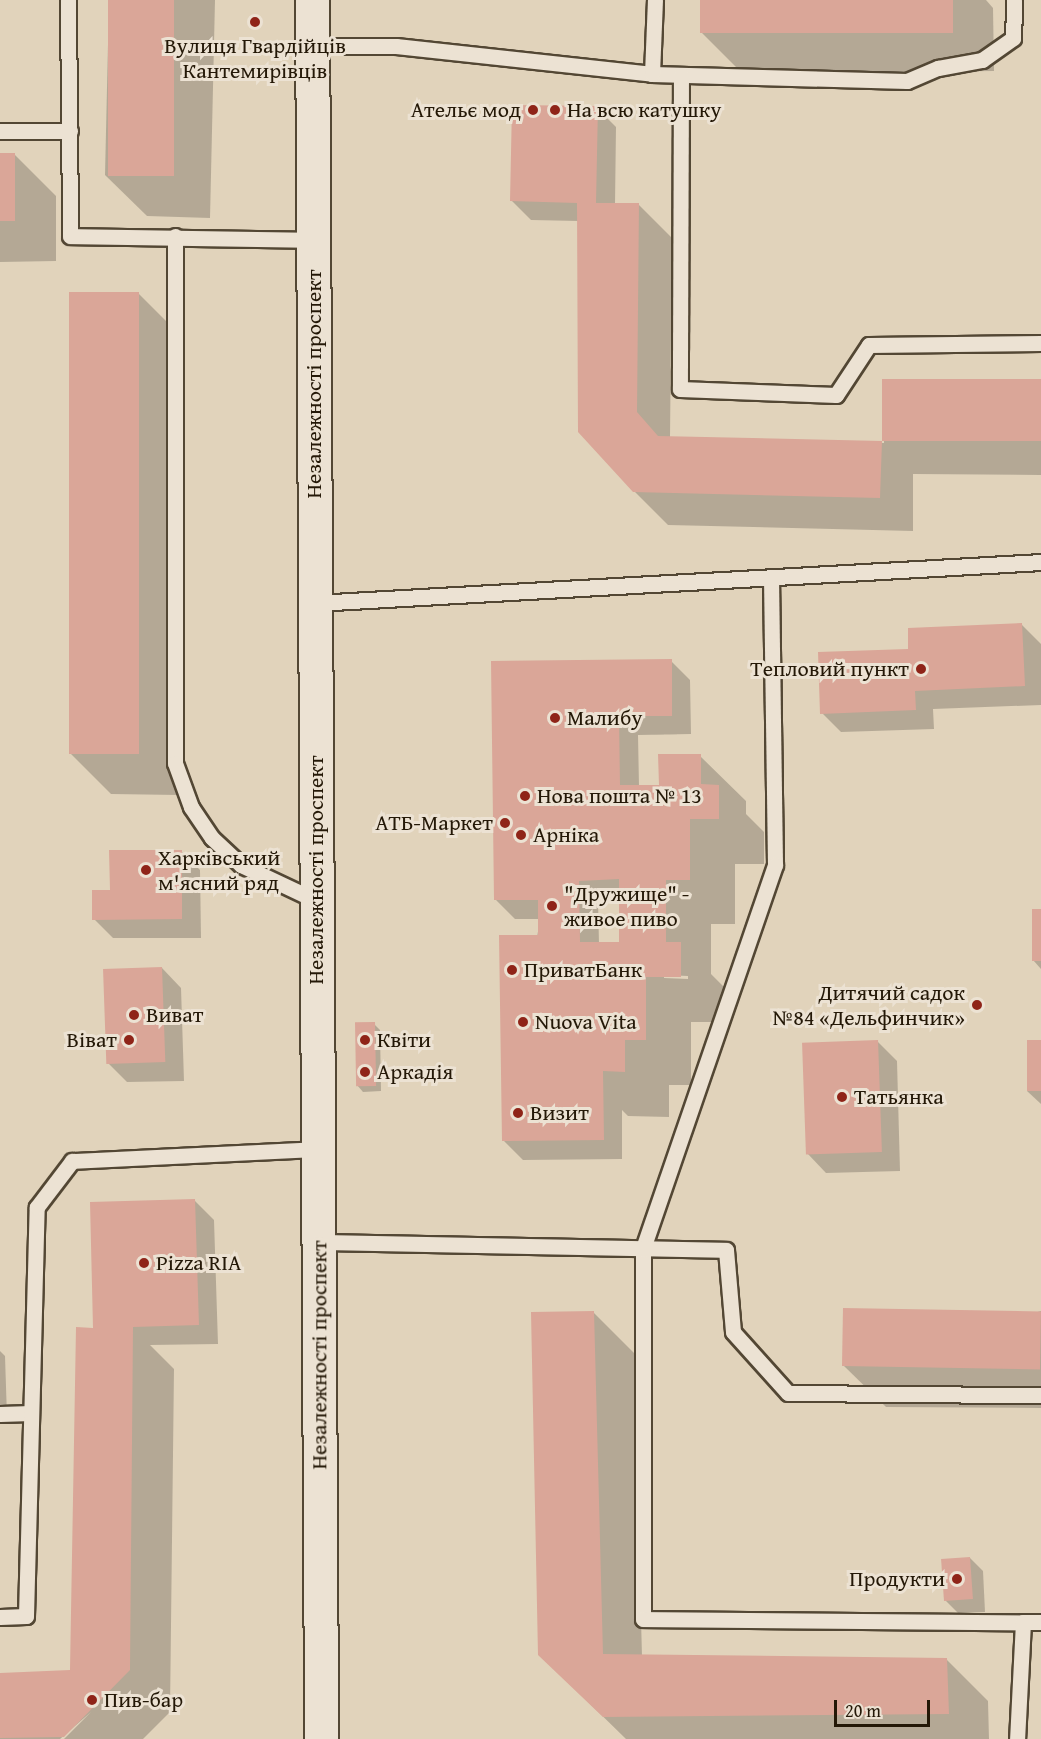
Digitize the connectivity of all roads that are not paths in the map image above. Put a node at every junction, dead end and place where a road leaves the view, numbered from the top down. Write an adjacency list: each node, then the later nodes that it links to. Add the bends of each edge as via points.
1 (68, 0): 8 (lane)
2 (312, 0): 5 (street, Незалежності проспект)
3 (655, 0): 6 (lane)
4 (1014, 0): 7 (lane, via 1013,38 982,60 938,68 907,81)
5 (313, 46): 6 (lane, via 396,46); 11 (street, Незалежності проспект)
6 (652, 74): 7 (lane)
7 (681, 75): 12 (lane, via 680,389 836,395 869,345)
8 (70, 130): 9 (lane); 10 (lane, via 69,236)
9 (0, 131)
10 (175, 236): 11 (lane); 16 (lane, via 175,763 191,807 220,845 241,865)
11 (314, 240): 15 (street, Незалежності проспект)
12 (1041, 343)
13 (1041, 562): 14 (lane)
14 (771, 577): 15 (lane); 19 (lane, via 775,865)
15 (315, 603): 16 (street, Незалежності проспект)
16 (317, 901): 17 (street, Незалежності проспект)
17 (318, 1149): 18 (street, Незалежності проспект); 21 (lane, via 72,1161 37,1207)
18 (318, 1242): 19 (lane); 26 (street, Незалежності проспект)
19 (643, 1248): 20 (lane, via 726,1250 733,1332 788,1393); 24 (lane, via 643,1619)
20 (1041, 1395)
21 (31, 1413): 22 (lane); 23 (lane, via 26,1616)
22 (0, 1414)
23 (0, 1617)
24 (1023, 1622): 25 (lane); 27 (lane)
25 (1041, 1622)
26 (321, 1739)
27 (1017, 1739)

